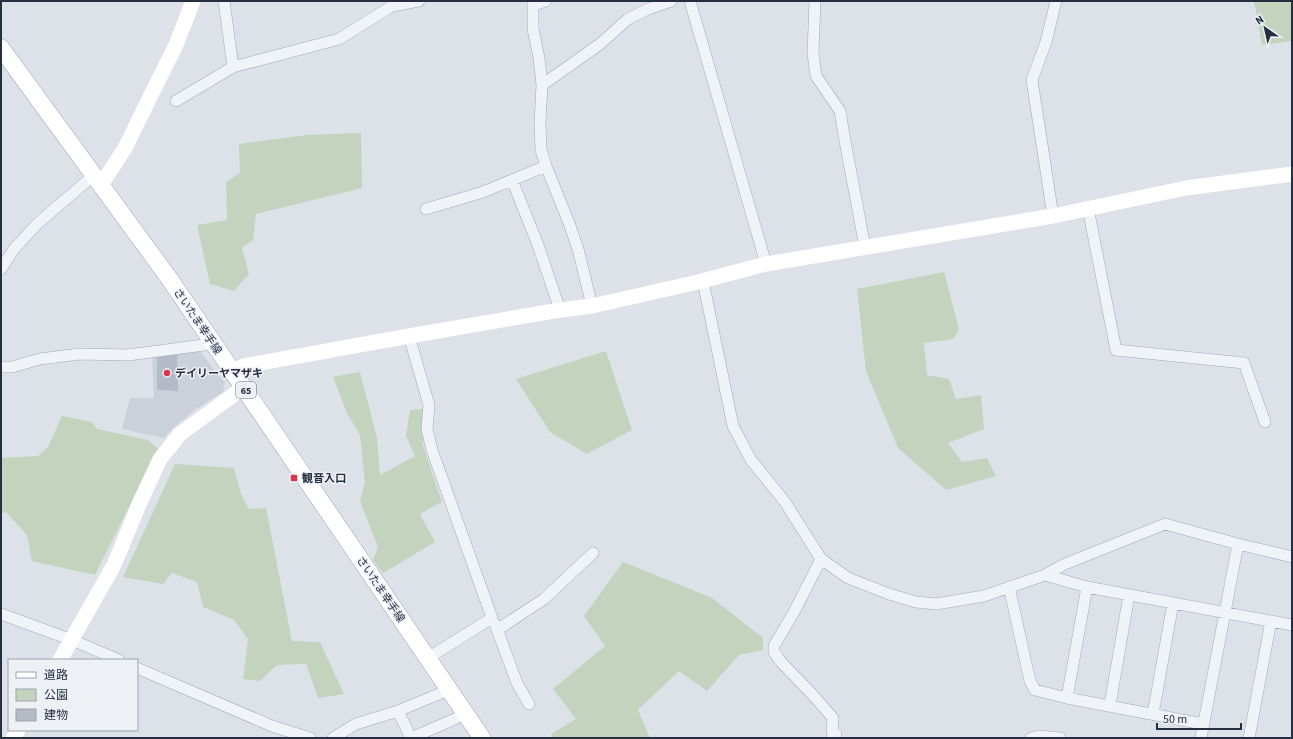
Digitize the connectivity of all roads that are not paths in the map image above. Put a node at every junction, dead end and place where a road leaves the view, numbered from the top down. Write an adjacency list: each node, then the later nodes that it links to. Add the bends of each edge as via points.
1 (193, 1): 16 (street, via 176,45 124,148)
2 (224, 1): 11 (street)
3 (419, 1): 11 (street, via 392,6 339,39)
4 (546, 1): 9 (street)
5 (671, 1): 12 (street, via 628,19 600,44)
6 (690, 1): 22 (street)
7 (815, 1): 21 (street, via 813,53 816,76 840,111)
8 (1056, 1): 20 (street, via 1046,42 1032,80)
9 (533, 3): 12 (street, via 533,29)
10 (1, 48): 16 (main road, さいたま幸手線 / 65)
11 (233, 67): 13 (street)
12 (542, 85): 14 (street, via 541,150)
13 (176, 101)
14 (546, 166): 17 (street); 25 (street, via 578,249)
15 (1292, 174): 18 (street, via 1186,188)
16 (97, 180): 23 (street, via 38,223 14,249); 28 (main road, さいたま幸手線 / 65)
17 (512, 180): 19 (street, via 483,192); 26 (street)
18 (1088, 208): 20 (street); 32 (street, via 1116,350 1244,362)
19 (426, 209)
20 (1052, 216): 21 (street)
21 (865, 247): 22 (street)
22 (766, 264): 24 (street)
23 (1, 269)
24 (703, 281): 25 (street); 36 (street, via 732,426 751,460 785,502)
25 (592, 306): 26 (street)
26 (560, 310): 27 (street)
27 (409, 336): 30 (street, via 244,366); 44 (street, via 429,405 428,429 432,450)
28 (212, 341): 29 (street, via 204,345 136,354 79,354 40,359 12,367); 30 (main road, さいたま幸手線 / 65)
29 (1, 366)
30 (232, 371): 31 (main road, さいたま幸手線 / 65)
31 (244, 387): 48 (street, via 180,434 160,459 114,565); 49 (main road, さいたま幸手線 / 65)
32 (1265, 422)
33 (1238, 544): 35 (street); 37 (street, via 1165,524 1065,564); 42 (street)
34 (594, 553): 47 (street, via 544,599)
35 (1292, 557)
36 (821, 559): 38 (street, via 848,578 916,602 936,604 977,597); 64 (street, via 774,646 774,652 833,718 832,731 836,734)
37 (1045, 575): 38 (street); 39 (street)
38 (1009, 587): 54 (street, via 1030,681 1035,690)
39 (1087, 587): 40 (street); 54 (street)
40 (1130, 595): 41 (street); 56 (street)
41 (1173, 603): 42 (street); 59 (street)
42 (1225, 612): 45 (street); 60 (street)
43 (1, 614): 48 (street)
44 (492, 618): 47 (street); 49 (street)
45 (1271, 621): 46 (street); 68 (street)
46 (1292, 624)
47 (497, 630): 55 (street, via 517,683)
48 (72, 640): 50 (street); 51 (street)
49 (428, 658): 53 (main road, さいたま幸手線 / 65)
50 (61, 659)
51 (117, 659)
52 (138, 668): 61 (street, via 272,726)
53 (448, 688): 57 (street); 58 (main road, さいたま幸手線 / 65)
54 (1067, 698): 56 (street)
55 (529, 704)
56 (1110, 705): 59 (street)
57 (398, 711): 58 (street, via 411,738 455,719); 62 (street, via 356,724)
58 (464, 712): 63 (main road, さいたま幸手線 / 65)
59 (1153, 714): 60 (street)
60 (1203, 724): 67 (street)
61 (310, 738)
62 (333, 738)
63 (482, 738)
64 (832, 738)
65 (1031, 738): 66 (street)
66 (1060, 738)
67 (1201, 738)
68 (1249, 738)

